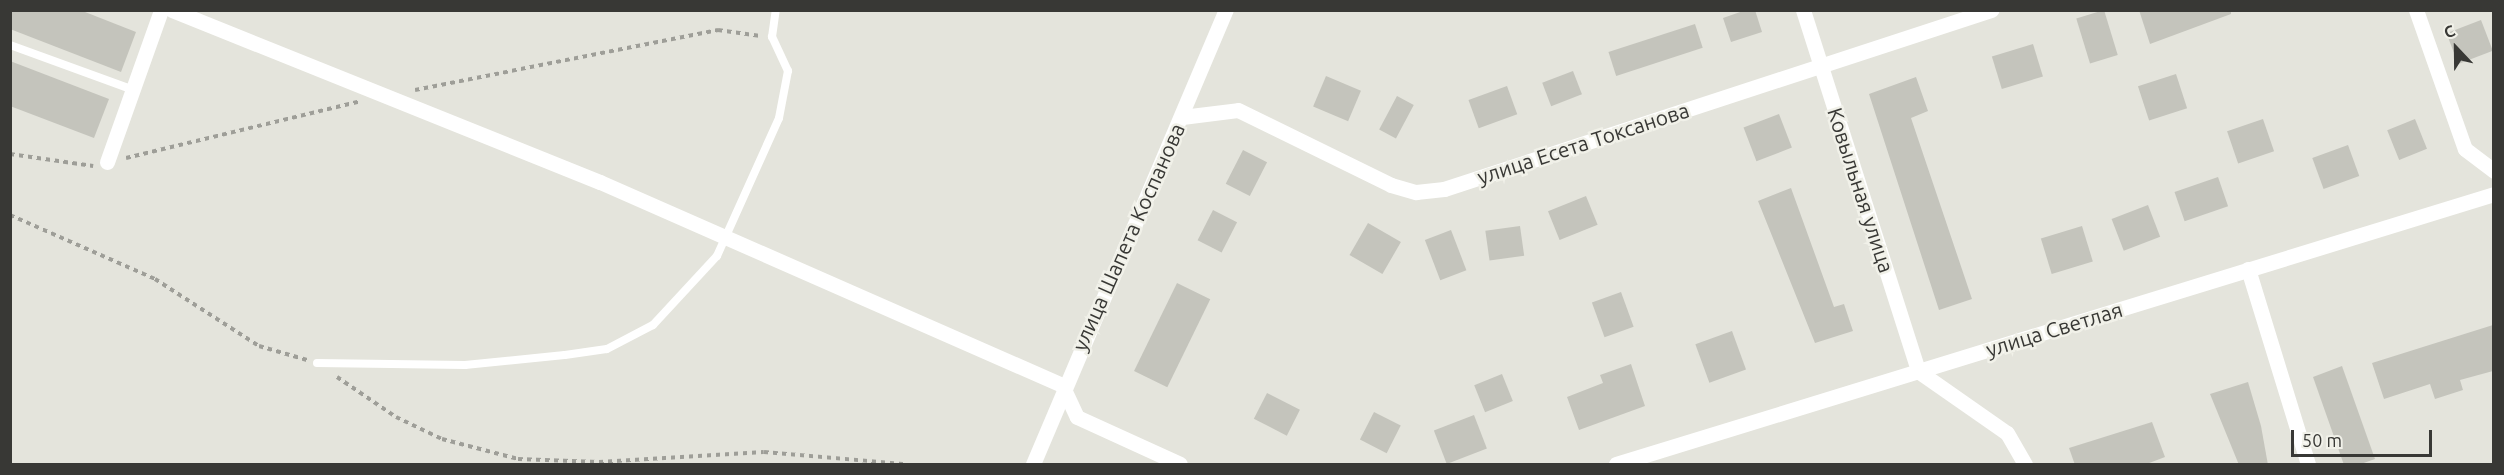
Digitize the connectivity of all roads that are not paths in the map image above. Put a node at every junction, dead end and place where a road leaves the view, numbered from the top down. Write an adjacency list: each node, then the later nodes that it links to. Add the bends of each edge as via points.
1 (161, 10): 10 (street)
2 (172, 10): 15 (street)
3 (776, 10): 15 (lane, via 772,37 788,71 786,92)
4 (1226, 10): 11 (street, улица Шапета Коспанова)
5 (1803, 10): 9 (street, Ковыльная улица)
6 (1991, 10): 9 (street, улица Есета Токсанова)
7 (2416, 10): 13 (street, via 2465,148)
8 (10, 45): 10 (lane)
9 (1821, 65): 11 (street, улица Есета Токсанова, via 1434,190 1391,185 1238,110); 18 (street, Ковыльная улица)
10 (131, 89): 12 (street)
11 (1182, 117): 19 (street, улица Шапета Коспанова)
12 (107, 162)
13 (2493, 171)
14 (2493, 194): 16 (street, улица Светлая)
15 (726, 236): 17 (lane, via 693,288 630,341 607,349 465,365); 19 (street)
16 (2248, 269): 18 (street, улица Светлая); 24 (street)
17 (317, 363)
18 (1918, 371): 22 (street, улица Светлая); 23 (street, via 2007,433)
19 (1062, 385): 20 (street, улица Шапета Коспанова); 21 (street, via 1077,417)
20 (1033, 465)
21 (1180, 465)
22 (1616, 465)
23 (2025, 465)
24 (2308, 465)

